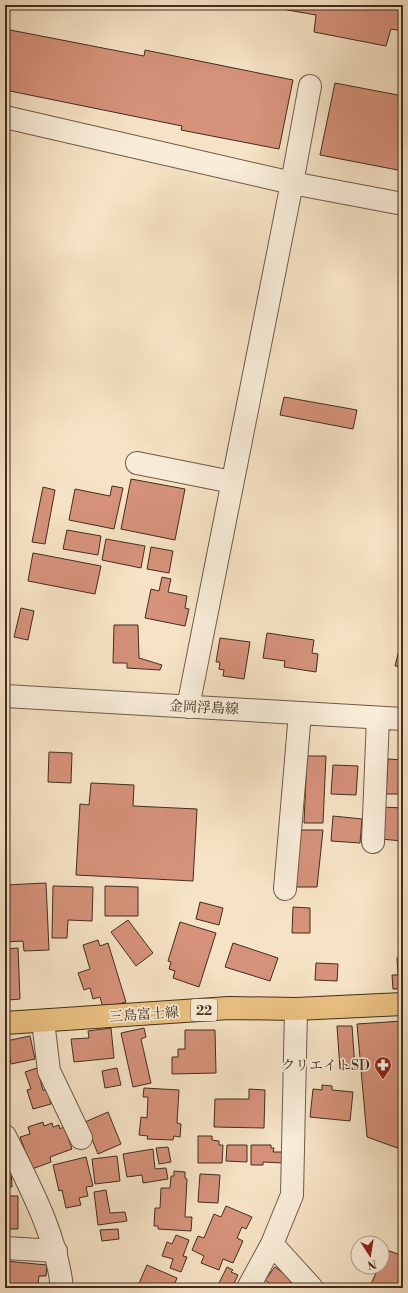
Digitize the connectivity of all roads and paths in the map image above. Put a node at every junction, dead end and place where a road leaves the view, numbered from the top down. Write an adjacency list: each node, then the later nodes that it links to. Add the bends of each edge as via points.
1 (310, 86): 3 (street)
2 (5, 117): 3 (street)
3 (292, 183): 4 (street); 6 (street)
4 (403, 204)
5 (137, 463): 6 (street)
6 (232, 482): 8 (street)
7 (5, 696): 8 (street, 金岡浮島線)
8 (188, 706): 9 (street, 金岡浮島線)
9 (300, 713): 10 (street, 金岡浮島線); 13 (street)
10 (378, 718): 11 (street, 金岡浮島線); 12 (street)
11 (403, 719)
12 (373, 842)
13 (285, 889)
14 (403, 1004): 15 (main road, 三島富士線 / 22)
15 (296, 1009): 16 (main road, 三島富士線 / 22, via 229,1008); 20 (street, via 292,1195)
16 (43, 1021): 17 (main road, 三島富士線 / 22); 19 (street, via 49,1071)
17 (5, 1023)
18 (5, 1136): 22 (street, via 43,1214)
19 (82, 1138)
20 (272, 1244): 23 (street); 25 (street)
21 (5, 1248): 22 (street)
22 (56, 1251): 24 (street)
23 (309, 1287)
24 (63, 1288)
25 (248, 1288)

